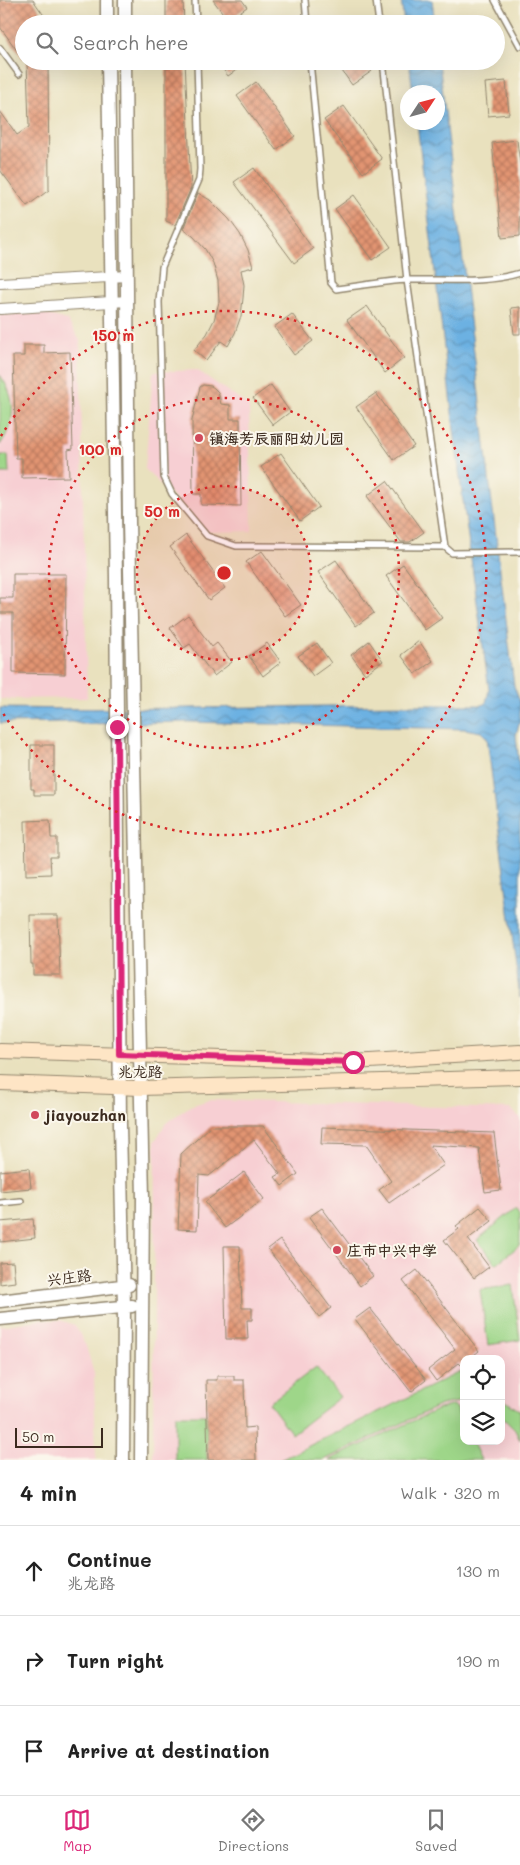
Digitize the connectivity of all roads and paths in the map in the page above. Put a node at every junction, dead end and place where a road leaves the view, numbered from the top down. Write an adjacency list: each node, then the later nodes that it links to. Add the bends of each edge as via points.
1 (107, 0): 7 (street)
2 (125, 0): 8 (street)
3 (195, 0): 9 (lane)
4 (305, 0): 10 (lane)
5 (376, 0): 11 (lane)
6 (495, 0): 12 (lane)
7 (107, 15)
8 (125, 15)
9 (196, 15)
10 (306, 15)
11 (378, 15)
12 (503, 15)
13 (505, 18): 14 (lane)
14 (520, 46)
15 (0, 48): 16 (lane)
16 (15, 70)
17 (15, 70): 23 (lane)
18 (108, 70): 26 (street)
19 (125, 70): 25 (street)
20 (197, 70): 32 (lane, via 199,180 162,267 159,302 164,477 172,494 207,536 236,546)
21 (311, 70): 27 (lane, via 331,283 336,289)
22 (384, 70): 27 (lane)
23 (18, 74)
24 (520, 273): 27 (lane, via 488,279)
25 (127, 276): 26 (street); 29 (street)
26 (111, 277): 28 (street); 30 (street)
27 (407, 280): 32 (lane)
28 (0, 283)
29 (127, 301): 30 (street); 37 (street)
30 (112, 302): 31 (street); 36 (street)
31 (0, 309)
32 (445, 547): 33 (lane, via 452,553)
33 (520, 552)
34 (0, 1051): 36 (main road, 兆龙路)
35 (520, 1052): 37 (main road, 兆龙路, via 353,1062)
36 (119, 1054): 37 (main road, 兆龙路); 40 (street)
37 (140, 1055): 41 (street)
38 (520, 1077): 41 (main road, 兆龙路)
39 (0, 1083): 40 (main road, 兆龙路)
40 (120, 1088): 41 (main road, 兆龙路); 45 (street)
41 (140, 1088): 44 (street)
42 (21, 1201): 43 (lane)
43 (0, 1203)
44 (142, 1284): 45 (street, 兴庄路); 47 (street)
45 (123, 1286): 46 (street, 兴庄路); 48 (street)
46 (0, 1302)
47 (142, 1305): 48 (street); 51 (street)
48 (124, 1307): 49 (street); 50 (street)
49 (0, 1319)
50 (123, 1460)
51 (141, 1460)

